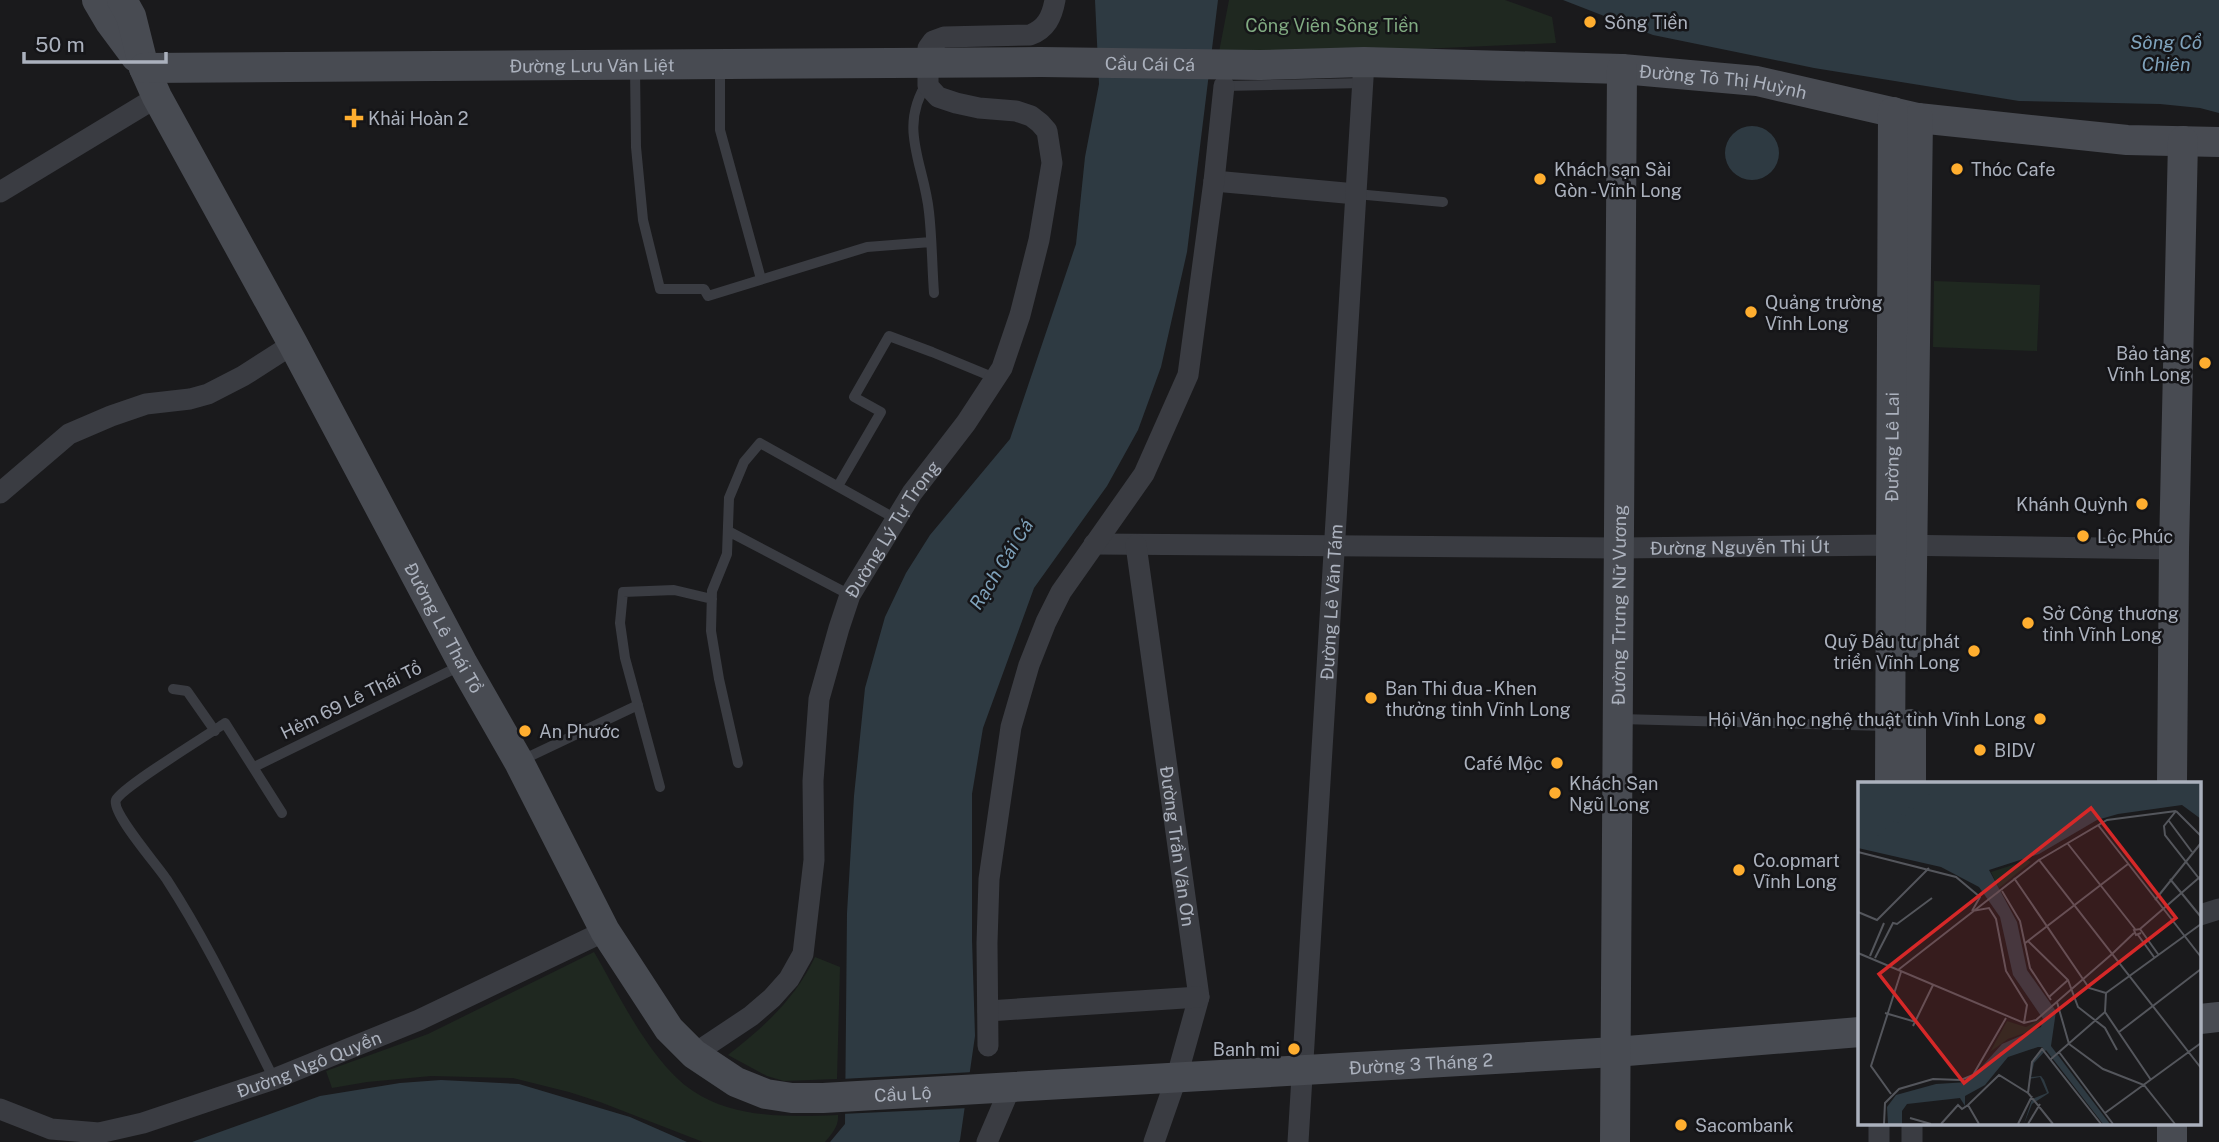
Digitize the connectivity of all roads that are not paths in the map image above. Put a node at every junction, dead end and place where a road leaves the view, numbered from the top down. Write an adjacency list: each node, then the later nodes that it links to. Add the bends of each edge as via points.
1 (97, 0): 8 (main road, Đường Lê Thái Tổ)
2 (122, 0): 8 (main road, Đường Lê Thái Tổ, via 131,16)
3 (1055, 0): 11 (street, via 1052,15 1040,31 1030,35 933,41 928,48)
4 (1041, 62): 7 (main road, Cầu Cái Cá); 11 (main road, Đường Lưu Văn Liệt)
5 (635, 65): 6 (main road, Đường Lưu Văn Liệt); 8 (main road, Đường Lưu Văn Liệt); 22 (lane, via 643,220 660,289 704,289 708,296)
6 (720, 65): 11 (main road, Đường Lưu Văn Liệt); 22 (lane, via 720,130)
7 (1260, 65): 10 (main road, Đường Tô Thị Huỳnh)
8 (144, 68): 13 (main road, Đường Lê Thái Tổ)
9 (1622, 69): 10 (main road, Đường Tô Thị Huỳnh); 14 (main road, Đường Tô Thị Huỳnh, via 1757,82); 34 (main road, Đường Trưng Nữ Vương)
10 (1363, 72): 12 (lane); 19 (street, Đường Lê Văn Tám)
11 (927, 73): 21 (lane, via 912,119); 25 (street, Đường Lý Tự Trọng, via 928,86 938,97 979,108 1016,111 1031,116 1047,131 1052,163 1039,240 1020,315)
12 (1224, 86): 17 (street)
13 (157, 97): 18 (street); 24 (main road, Đường Lê Thái Tổ)
14 (1905, 115): 15 (main road, Đường Tô Thị Huỳnh, via 2127,140); 32 (main road, Đường Lê Lai)
15 (2183, 141): 16 (main road, Đường Tô Thị Huỳnh); 35 (main road)
16 (2219, 142)
17 (1214, 181): 19 (street); 30 (street, via 1188,375 1144,474)
18 (0, 191)
19 (1356, 194): 20 (lane); 33 (street, Đường Lê Văn Tám)
20 (1443, 202)
21 (931, 242): 22 (lane, via 867,247); 23 (lane)
22 (761, 279)
23 (934, 293)
24 (293, 344): 27 (street, via 208,394 146,404 69,434); 38 (main road, Đường Lê Thái Tổ)
25 (995, 378): 26 (lane, via 889,336 854,397 881,412); 28 (street, Đường Lý Tự Trọng)
26 (838, 486): 28 (lane); 29 (lane, via 760,443 744,462 729,498)
27 (0, 493)
28 (896, 519): 36 (street, Đường Lý Tự Trọng)
29 (728, 531): 36 (lane); 37 (lane, via 727,554)
30 (1094, 544): 31 (street, Đường Nguyễn Thị Út); 56 (street, via 1046,622 1011,727 989,879)
31 (1136, 545): 33 (street, Đường Nguyễn Thị Út); 55 (street, Đường Trần Văn Ơn)
32 (1901, 545): 34 (street, Đường Nguyễn Thị Út); 35 (street, Đường Nguyễn Thị Út); 42 (main road, Đường Lê Lai); 48 (main road, Đường Lê Lai)
33 (1334, 547): 34 (street, Đường Nguyễn Thị Út); 61 (street, Đường Lê Văn Tám)
34 (1619, 548): 41 (main road, Đường Trưng Nữ Vương)
35 (2174, 549): 49 (main road)
36 (850, 595): 60 (street, Đường Lý Tự Trọng, via 819,699 814,860 803,954 772,998)
37 (712, 599): 40 (lane, via 674,590 623,592 620,623); 45 (lane, via 711,631)
38 (463, 664): 44 (main road, Đường Lê Thái Tổ); 46 (lane, Hẻm 69 Lê Thái Tổ)
39 (173, 689): 43 (lane, via 187,691)
40 (638, 705): 44 (lane); 50 (lane)
41 (1617, 719): 42 (lane); 59 (main road, Đường Trưng Nữ Vương)
42 (1891, 726): 47 (main road, Đường Lê Lai)
43 (215, 731): 46 (lane, via 225,723); 63 (lane, via 136,782 115,805 195,923)
44 (519, 762): 54 (main road, Đường Lê Thái Tổ)
45 (738, 763)
46 (254, 767): 51 (lane)
47 (1890, 782)
48 (1911, 782)
49 (2172, 782)
50 (660, 787)
51 (282, 813)
52 (2219, 909): 53 (street)
53 (2202, 914)
54 (605, 930): 60 (main road, Đường Lê Thái Tổ, via 669,1029); 63 (street, Đường Ngô Quyền, via 419,1020)
55 (1199, 997): 56 (street); 62 (street, Đường Trần Văn Ơn)
56 (988, 1011): 58 (street)
57 (1858, 1032): 59 (main road, Đường 3 Tháng 2)
58 (988, 1046)
59 (1615, 1052): 61 (main road, Đường 3 Tháng 2); 73 (main road, Đường Trưng Nữ Vương)
60 (694, 1054): 65 (main road, Đường Lê Thái Tổ, via 736,1082 766,1094)
61 (1303, 1069): 62 (main road, Đường 3 Tháng 2); 72 (street, Đường Lê Văn Tám)
62 (1177, 1076): 64 (main road, Đường 3 Tháng 2); 71 (street, Đường Trần Văn Ơn)
63 (274, 1079): 66 (street, Đường Ngô Quyền, via 99,1133 51,1129)
64 (997, 1087): 65 (main road, Cầu Lộ); 70 (street)
65 (823, 1098)
66 (0, 1109)
67 (1879, 1124): 74 (street)
68 (1912, 1124): 75 (street)
69 (2172, 1124): 76 (main road)
70 (987, 1142)
71 (1154, 1142)
72 (1298, 1142)
73 (1615, 1142)
74 (1879, 1142)
75 (1912, 1142)
76 (2172, 1142)

